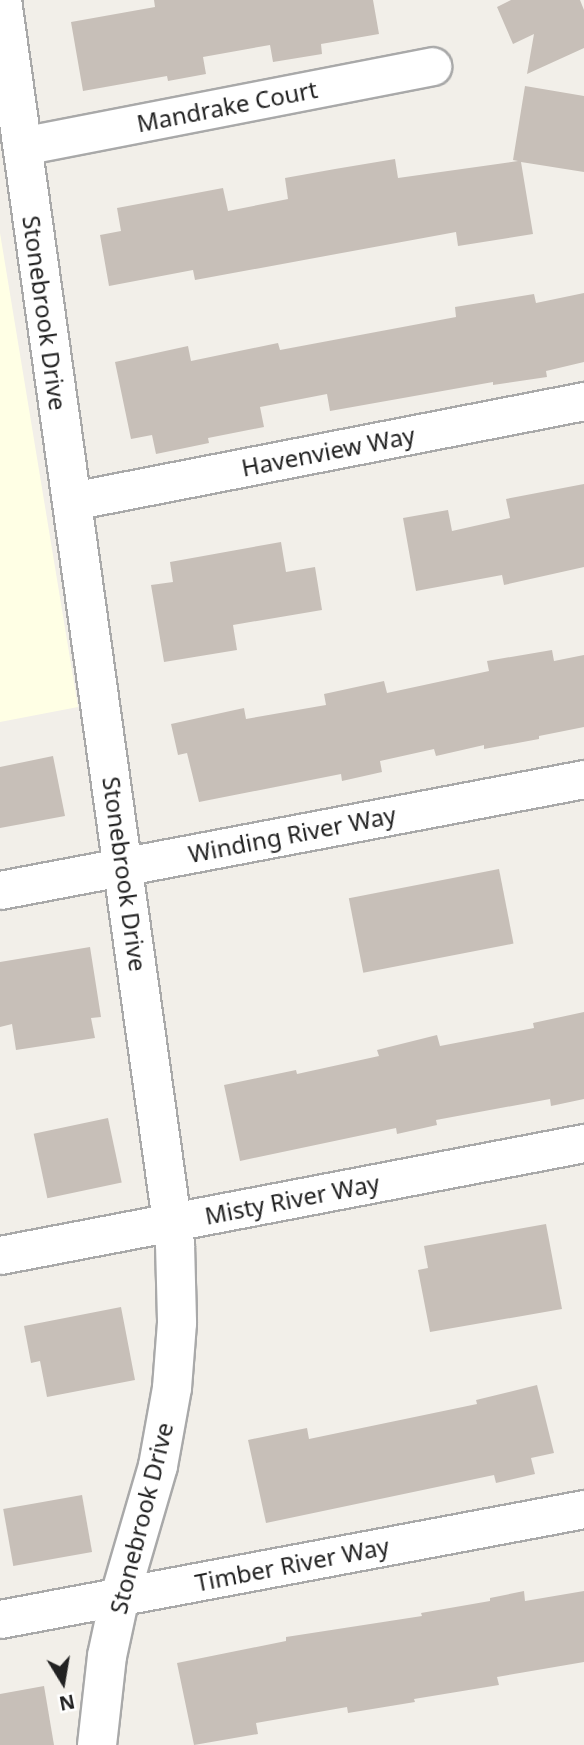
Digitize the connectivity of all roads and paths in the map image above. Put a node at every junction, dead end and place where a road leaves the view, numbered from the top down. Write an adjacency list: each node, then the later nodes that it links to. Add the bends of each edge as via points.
1 (2, 0): 3 (street, Stonebrook Drive)
2 (432, 66): 3 (street, Mandrake Court)
3 (22, 146): 5 (street, Stonebrook Drive)
4 (584, 401): 5 (street, Havenview Way)
5 (72, 501): 7 (street, Stonebrook Drive)
6 (584, 779): 7 (street, Winding River Way)
7 (124, 866): 8 (street, Winding River Way); 10 (street, Stonebrook Drive)
8 (0, 890)
9 (584, 1143): 10 (street, Misty River Way)
10 (173, 1222): 11 (street, Misty River Way); 13 (street, Stonebrook Drive, via 177,1323 172,1388 158,1466)
11 (0, 1255)
12 (584, 1509): 13 (street, Timber River Way)
13 (120, 1596): 14 (street, Timber River Way); 15 (street, Stonebrook Drive, via 107,1656)
14 (0, 1619)
15 (97, 1745)

